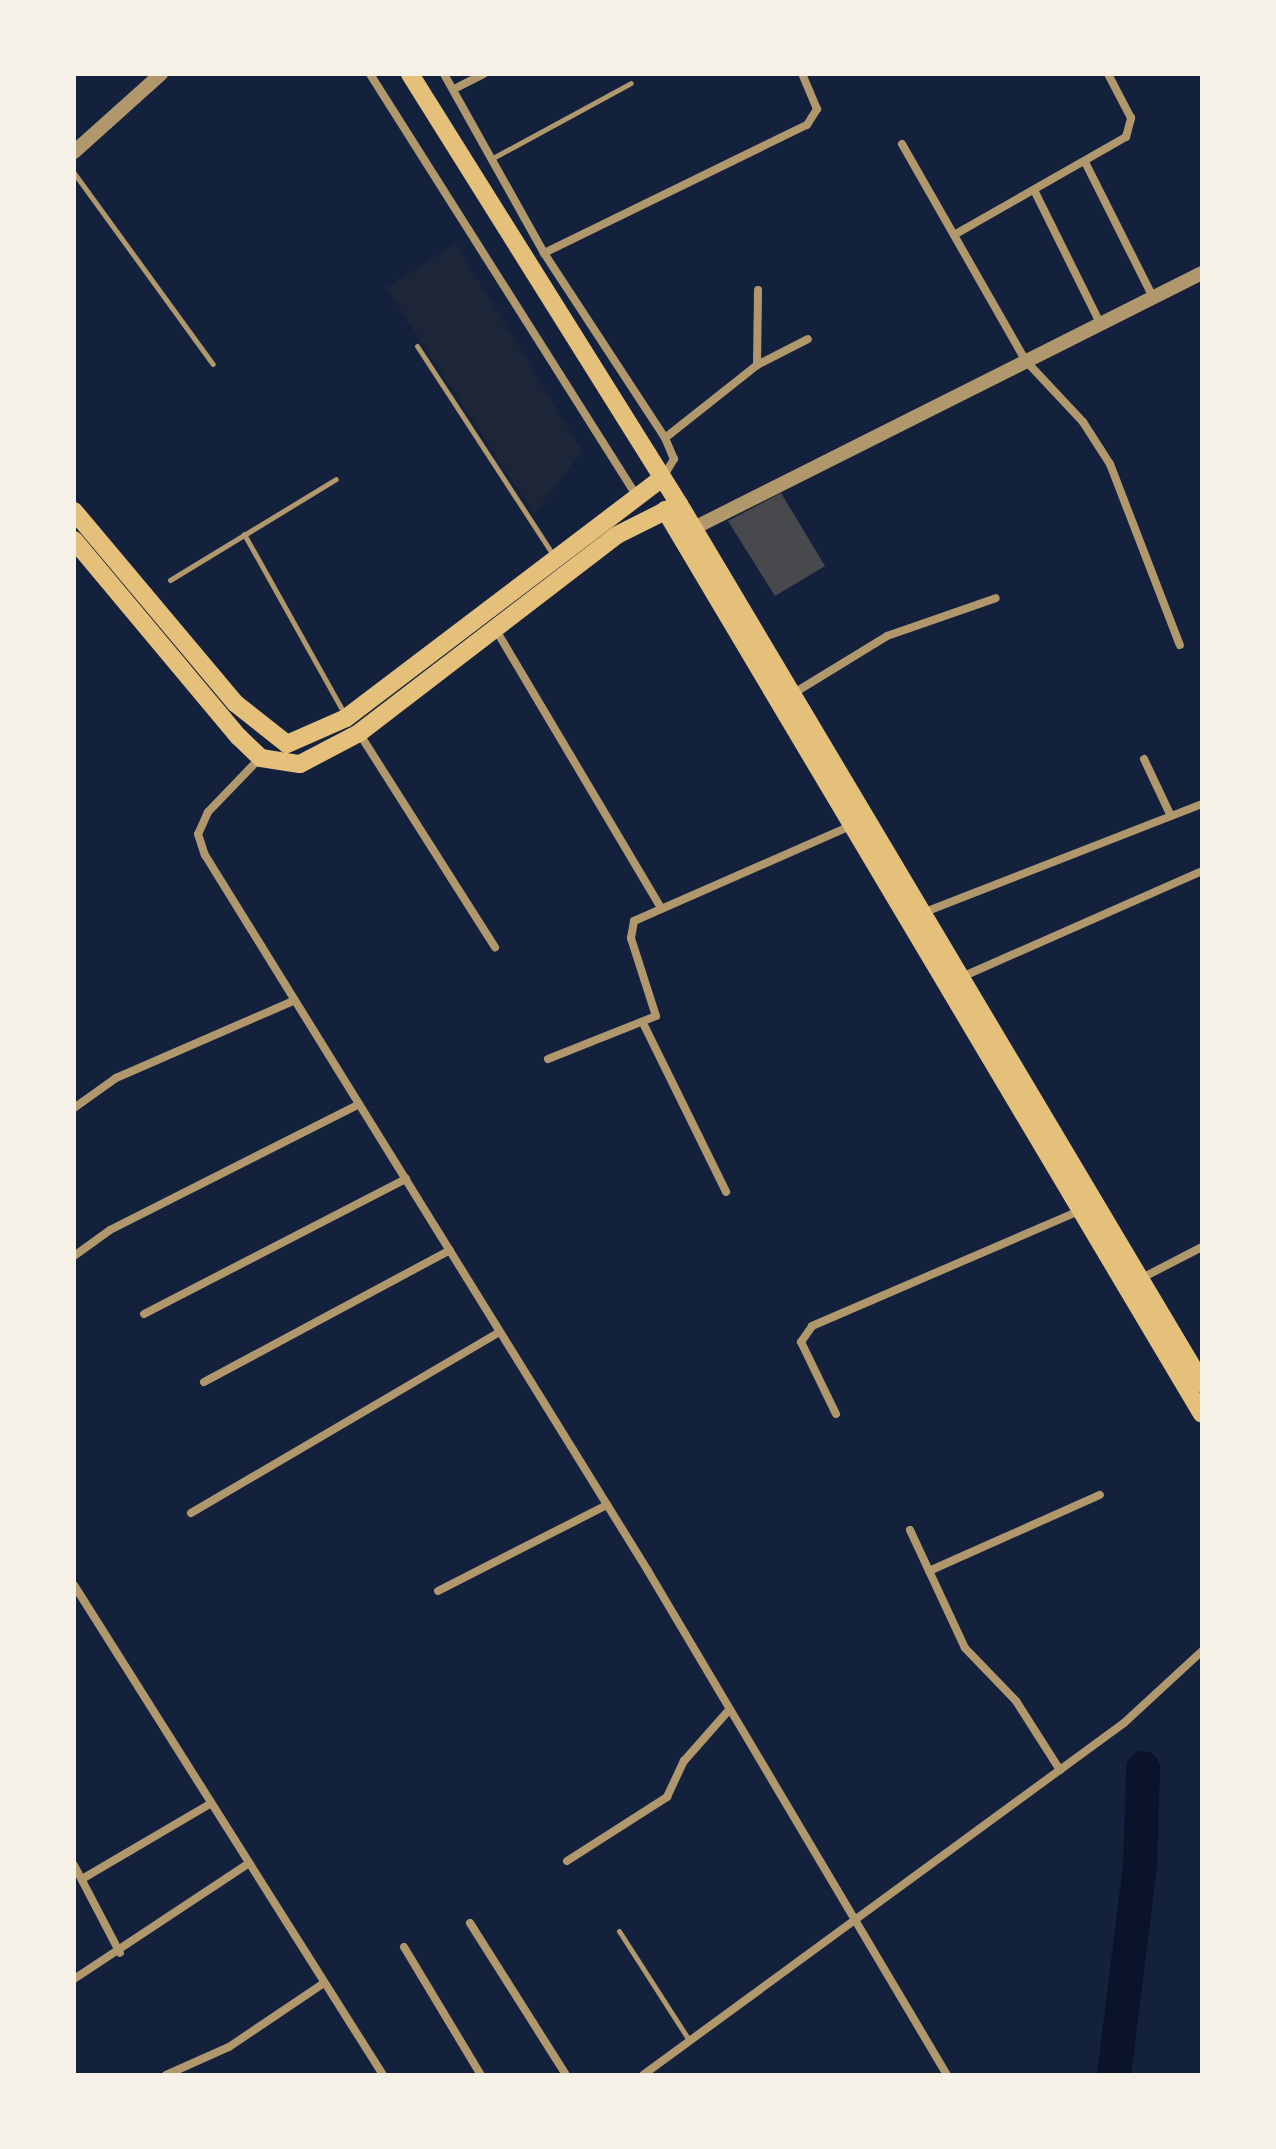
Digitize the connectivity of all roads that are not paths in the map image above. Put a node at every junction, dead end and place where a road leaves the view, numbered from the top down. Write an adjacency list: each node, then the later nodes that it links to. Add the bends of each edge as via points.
1 (161, 74): 11 (street)
2 (370, 74): 29 (street)
3 (410, 74): 29 (main road, via 640,449)
4 (444, 74): 9 (street)
5 (484, 74): 9 (street)
6 (802, 74): 17 (street, via 817,109 807,125)
7 (1108, 74): 13 (street, via 1131,127)
8 (631, 83): 12 (lane)
9 (454, 89): 12 (street)
10 (902, 144): 16 (street)
11 (74, 152)
12 (488, 160): 17 (street)
13 (1085, 162): 15 (street); 20 (street)
14 (74, 173): 25 (lane)
15 (1034, 190): 16 (street); 21 (street)
16 (954, 235): 24 (street)
17 (544, 253): 27 (street)
18 (1202, 273): 20 (street)
19 (758, 290): 26 (street)
20 (1153, 297): 21 (street)
21 (1100, 323): 24 (street)
22 (808, 339): 26 (street)
23 (417, 346): 35 (lane)
24 (1025, 360): 32 (street); 39 (street, via 1083,422 1110,464)
25 (213, 364)
26 (757, 365): 27 (street)
27 (665, 438): 29 (street, via 674,459)
28 (336, 479): 33 (lane)
29 (650, 487): 30 (main road); 35 (main road)
30 (672, 507): 32 (main road); 35 (main road); 47 (main road)
31 (74, 511): 41 (main road, via 275,740 306,742)
32 (696, 527): 40 (main road)
33 (244, 534): 36 (lane); 41 (lane)
34 (74, 540): 43 (main road)
35 (560, 566): 38 (main road); 41 (main road)
36 (170, 580)
37 (996, 598): 40 (street, via 887,636)
38 (493, 626): 42 (main road); 49 (street)
39 (1180, 645)
40 (794, 693): 50 (main road)
41 (346, 718)
42 (359, 733): 43 (main road, via 300,764); 51 (street)
43 (261, 758): 53 (street, via 208,812 198,834)
44 (1144, 759): 46 (street)
45 (1202, 804): 46 (street)
46 (1171, 816): 50 (street)
47 (850, 826): 49 (street); 60 (main road)
48 (1202, 871): 52 (street)
49 (661, 908): 54 (street, via 631,927 658,1006)
50 (925, 912): 52 (main road)
51 (495, 947)
52 (964, 976): 64 (main road)
53 (295, 1000): 56 (street); 57 (street, via 116,1078)
54 (644, 1025): 55 (street); 59 (street)
55 (548, 1059)
56 (359, 1104): 58 (street); 63 (street, via 110,1230)
57 (74, 1108)
58 (406, 1179): 62 (street); 65 (street)
59 (726, 1192)
60 (1079, 1211): 69 (street, via 812,1326 801,1342); 70 (main road)
61 (1202, 1247): 64 (street)
62 (450, 1250): 66 (street); 67 (street)
63 (74, 1256)
64 (1140, 1279): 68 (main road)
65 (144, 1314)
66 (500, 1332): 72 (street); 73 (street)
67 (204, 1382)
68 (1202, 1383)
69 (836, 1414)
70 (1202, 1414)
71 (1100, 1495): 75 (street)
72 (607, 1505): 77 (street); 79 (street)
73 (191, 1513)
74 (910, 1530): 75 (street)
75 (929, 1571): 80 (street, via 965,1648 1016,1701)
76 (74, 1585): 81 (street)
77 (438, 1591)
78 (1202, 1651): 80 (street)
79 (729, 1710): 82 (street, via 684,1761 667,1797); 87 (street)
80 (1060, 1770): 87 (street)
81 (210, 1804): 83 (street); 85 (street)
82 (567, 1861)
83 (248, 1864): 90 (street); 92 (street)
84 (74, 1865): 85 (street)
85 (82, 1879): 90 (street)
86 (470, 1923): 97 (street)
87 (851, 1923): 93 (street); 99 (street)
88 (619, 1931): 93 (lane)
89 (404, 1947): 96 (street)
90 (120, 1953): 91 (street)
91 (74, 1979)
92 (324, 1983): 94 (street, via 254,2032); 95 (street)
93 (689, 2040): 98 (street)
94 (166, 2075)
95 (383, 2075)
96 (481, 2075)
97 (566, 2075)
98 (643, 2075)
99 (947, 2075)

